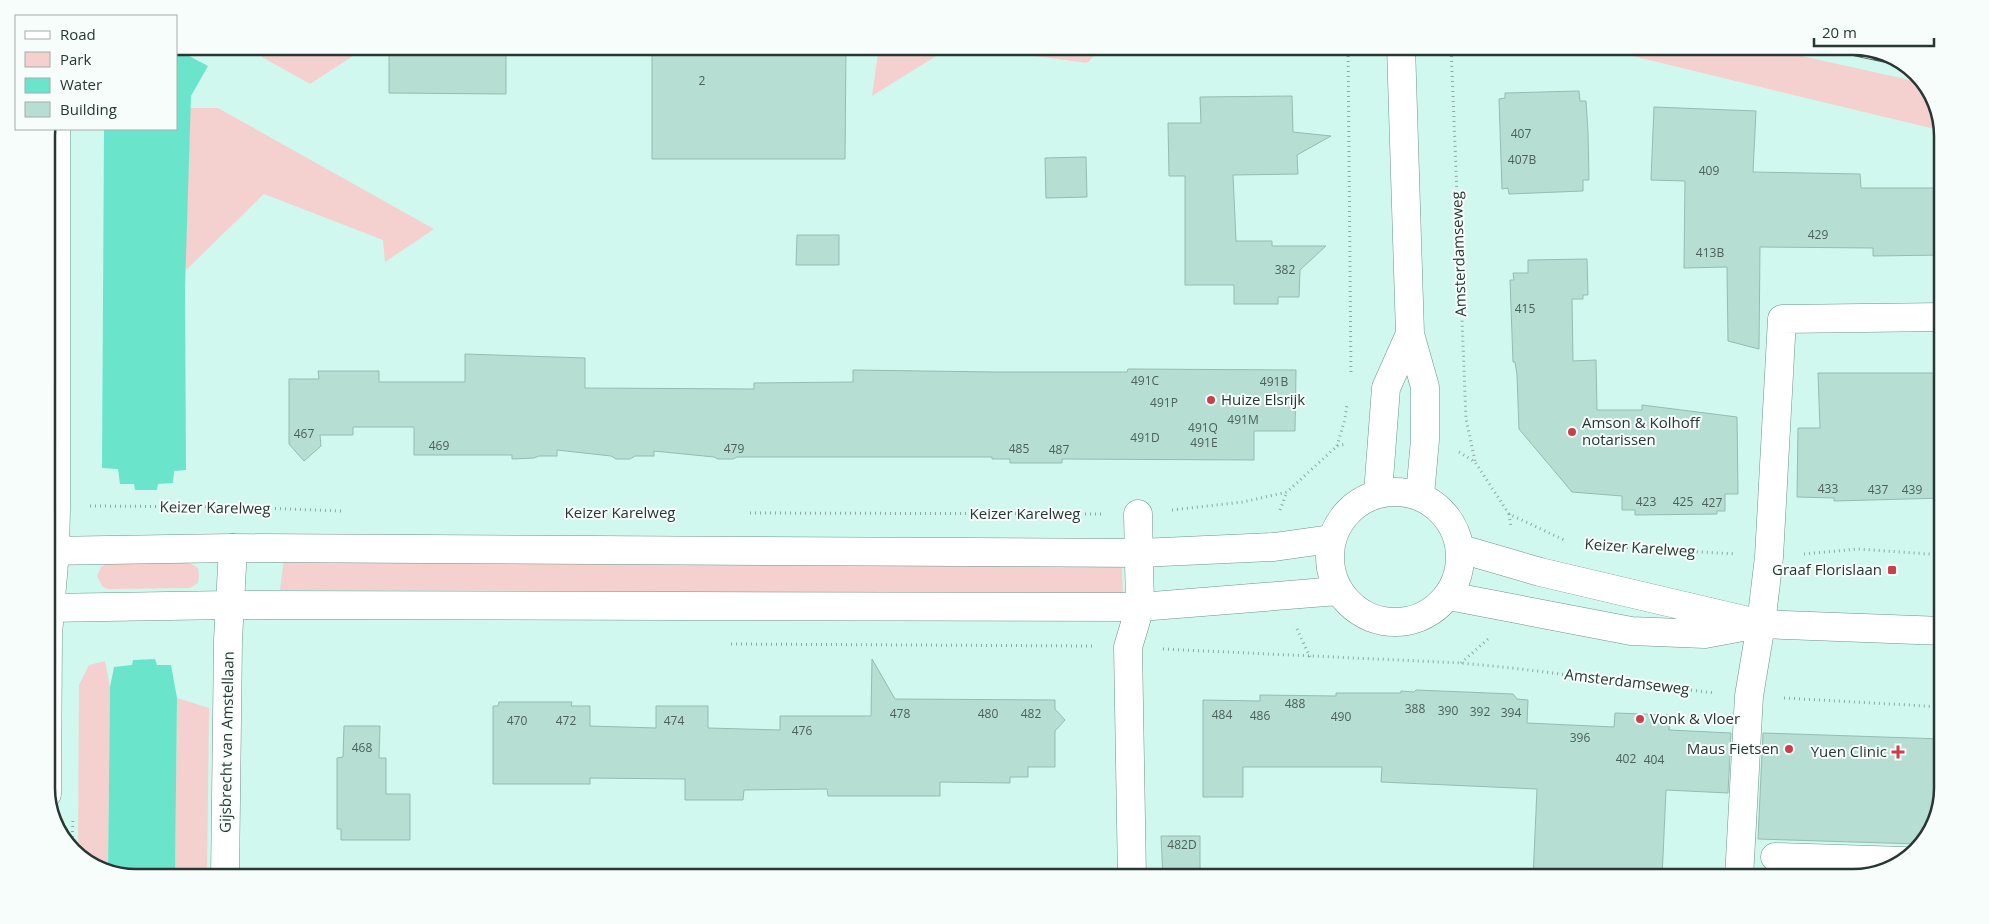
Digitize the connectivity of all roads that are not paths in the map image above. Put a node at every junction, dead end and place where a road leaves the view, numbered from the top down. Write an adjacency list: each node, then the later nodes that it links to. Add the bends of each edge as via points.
1 (1401, 55): 4 (main road)
2 (56, 130): 8 (main road)
3 (1934, 317): 19 (main road, via 1782,319 1769,556)
4 (1410, 334): 5 (main road, via 1386,388); 6 (main road, via 1425,387)
5 (1378, 493): 6 (main road, via 1399,490); 9 (main road, via 1348,510)
6 (1420, 495): 11 (main road, via 1448,516)
7 (1138, 514): 13 (main road)
8 (55, 517)
9 (1331, 539): 13 (main road, via 1274,547); 14 (main road, via 1329,566)
10 (233, 548): 12 (main road); 13 (main road); 16 (main road)
11 (1461, 549): 15 (main road, via 1459,574); 19 (main road, via 1540,572)
12 (55, 551)
13 (1140, 554): 17 (main road)
14 (1338, 591): 15 (main road, via 1356,610 1380,622 1406,623 1430,614); 17 (main road)
15 (1449, 596): 19 (main road, via 1631,631 1705,634)
16 (229, 605): 17 (main road); 18 (main road); 23 (main road, Gijsbrecht van Amstellaan)
17 (1140, 607): 24 (main road, via 1128,647)
18 (55, 608)
19 (1761, 624): 20 (main road); 25 (main road, via 1749,696)
20 (1934, 631)
21 (1775, 857): 22 (main road)
22 (1888, 861)
23 (225, 869)
24 (1132, 869)
25 (1739, 869)

